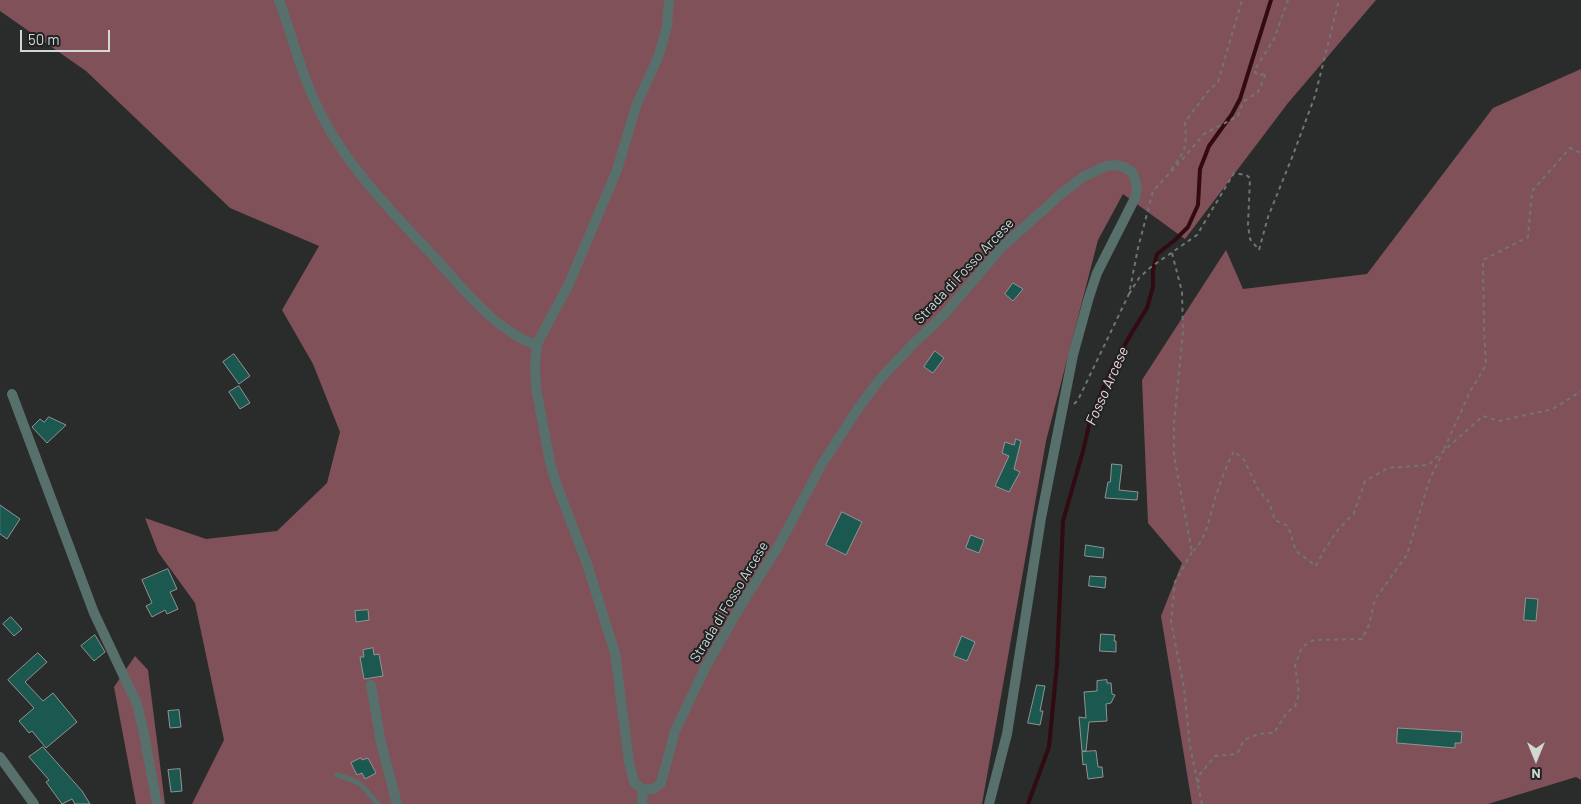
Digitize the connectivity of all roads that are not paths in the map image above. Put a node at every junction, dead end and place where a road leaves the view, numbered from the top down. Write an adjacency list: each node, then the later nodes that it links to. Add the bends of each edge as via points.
1 (279, 0): 3 (street, via 321,115 352,163 475,301 515,335)
2 (669, 0): 3 (street, via 667,26 659,55 633,113 614,177 568,286)
3 (537, 345): 8 (street, via 536,382 547,452 613,647 629,762 634,782)
4 (12, 394): 10 (street, via 101,631 137,704)
5 (371, 685): 12 (street, via 381,744)
6 (0, 757): 9 (street)
7 (337, 775): 11 (lane, via 360,783)
8 (643, 790): 13 (street); 14 (street, Strada di Fosso Arcese, via 661,784 674,731 706,666 779,545 822,464 869,394 1009,240 1083,177 1106,166 1121,165 1134,175 1135,198 1108,249 1089,297 1073,355 1041,518 1007,734)
9 (34, 804)
10 (157, 804)
11 (378, 804)
12 (397, 804)
13 (642, 804)
14 (989, 804)

